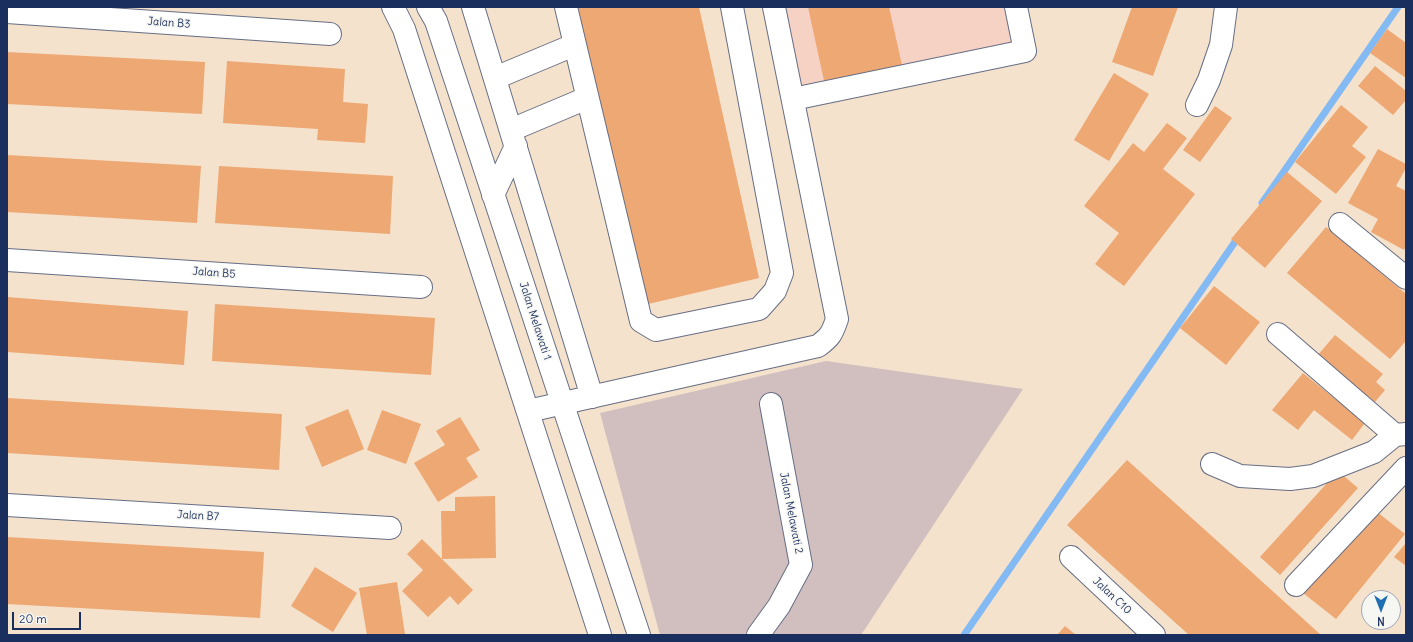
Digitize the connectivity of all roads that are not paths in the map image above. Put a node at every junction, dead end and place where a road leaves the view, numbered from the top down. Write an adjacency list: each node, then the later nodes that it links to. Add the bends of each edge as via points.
1 (393, 7): 26 (street, via 404,29)
2 (428, 7): 17 (street, Jalan Melawati 1, via 436,21)
3 (473, 7): 12 (street)
4 (566, 7): 11 (street)
5 (732, 7): 13 (street, via 782,273 775,290 759,309 656,330 640,321)
6 (774, 7): 14 (street)
7 (1016, 7): 14 (street, via 1025,51)
8 (1226, 7): 15 (street, via 1221,45)
9 (7, 12): 10 (street, Jalan B3)
10 (330, 34)
11 (574, 45): 12 (street); 13 (street)
12 (495, 78): 16 (street)
13 (587, 98): 16 (street)
14 (793, 99): 23 (street, via 837,319 833,332 818,346)
15 (1197, 105)
16 (513, 138): 17 (street); 23 (street)
17 (493, 195): 24 (street, Jalan Melawati 1)
18 (1340, 224): 20 (street)
19 (7, 260): 21 (street, Jalan B5)
20 (1406, 278)
21 (422, 287)
22 (1278, 334): 27 (street)
23 (592, 397): 24 (street)
24 (562, 403): 26 (street); 35 (street, Jalan Melawati 1)
25 (771, 404): 36 (street, Jalan Melawati 2, via 801,565 779,606)
26 (528, 411): 34 (street)
27 (1401, 434): 28 (street, via 1374,452 1314,476 1290,479 1240,476)
28 (1212, 464)
29 (1406, 468): 33 (street)
30 (7, 505): 31 (street, Jalan B7)
31 (390, 528)
32 (1071, 557): 37 (street, Jalan C10)
33 (1296, 585)
34 (600, 635)
35 (639, 635)
36 (758, 635)
37 (1154, 635)

